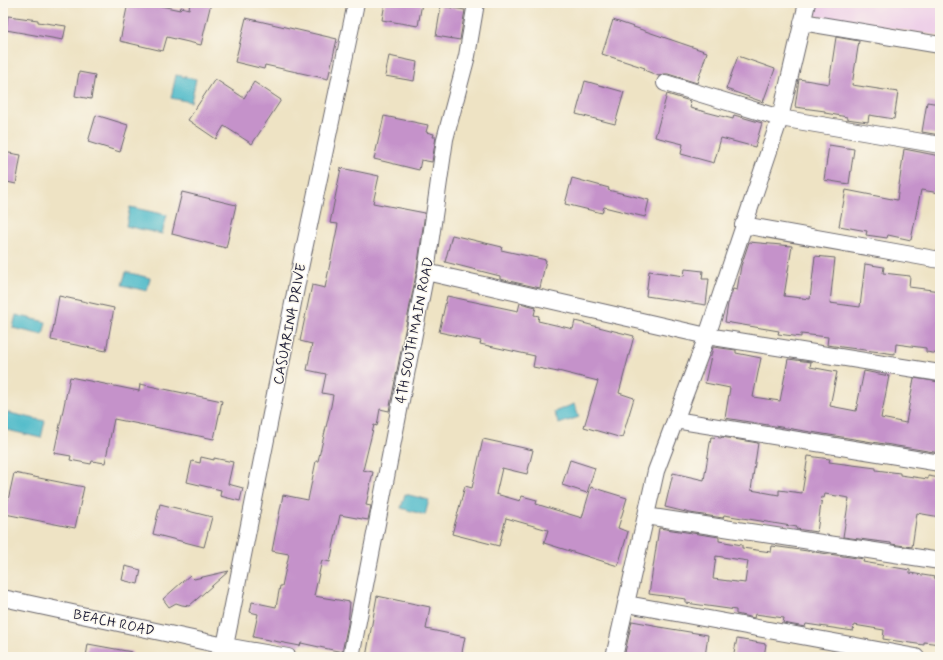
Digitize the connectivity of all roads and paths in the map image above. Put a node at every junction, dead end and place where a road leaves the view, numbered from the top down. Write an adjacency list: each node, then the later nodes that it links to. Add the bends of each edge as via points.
1 (356, 3): 20 (street, CASUARINA DRIVE)
2 (476, 3): 11 (street, 4TH SOUTH MAIN ROAD, via 467,56 445,139)
3 (807, 3): 4 (street)
4 (802, 22): 5 (street); 7 (street)
5 (940, 45)
6 (665, 83): 7 (street)
7 (780, 118): 8 (street); 9 (street)
8 (940, 145)
9 (743, 225): 10 (street); 12 (street)
10 (940, 260)
11 (426, 272): 12 (street); 22 (street, 4TH SOUTH MAIN ROAD)
12 (707, 336): 13 (street); 14 (street)
13 (940, 373)
14 (675, 420): 15 (street); 16 (street, via 656,471)
15 (940, 463)
16 (646, 516): 17 (street); 19 (street)
17 (940, 561)
18 (3, 598): 20 (street, BEACH ROAD)
19 (627, 604): 23 (street); 24 (street)
20 (225, 646): 21 (street, BEACH ROAD)
21 (288, 657)
22 (351, 657)
23 (614, 657)
24 (916, 657)

